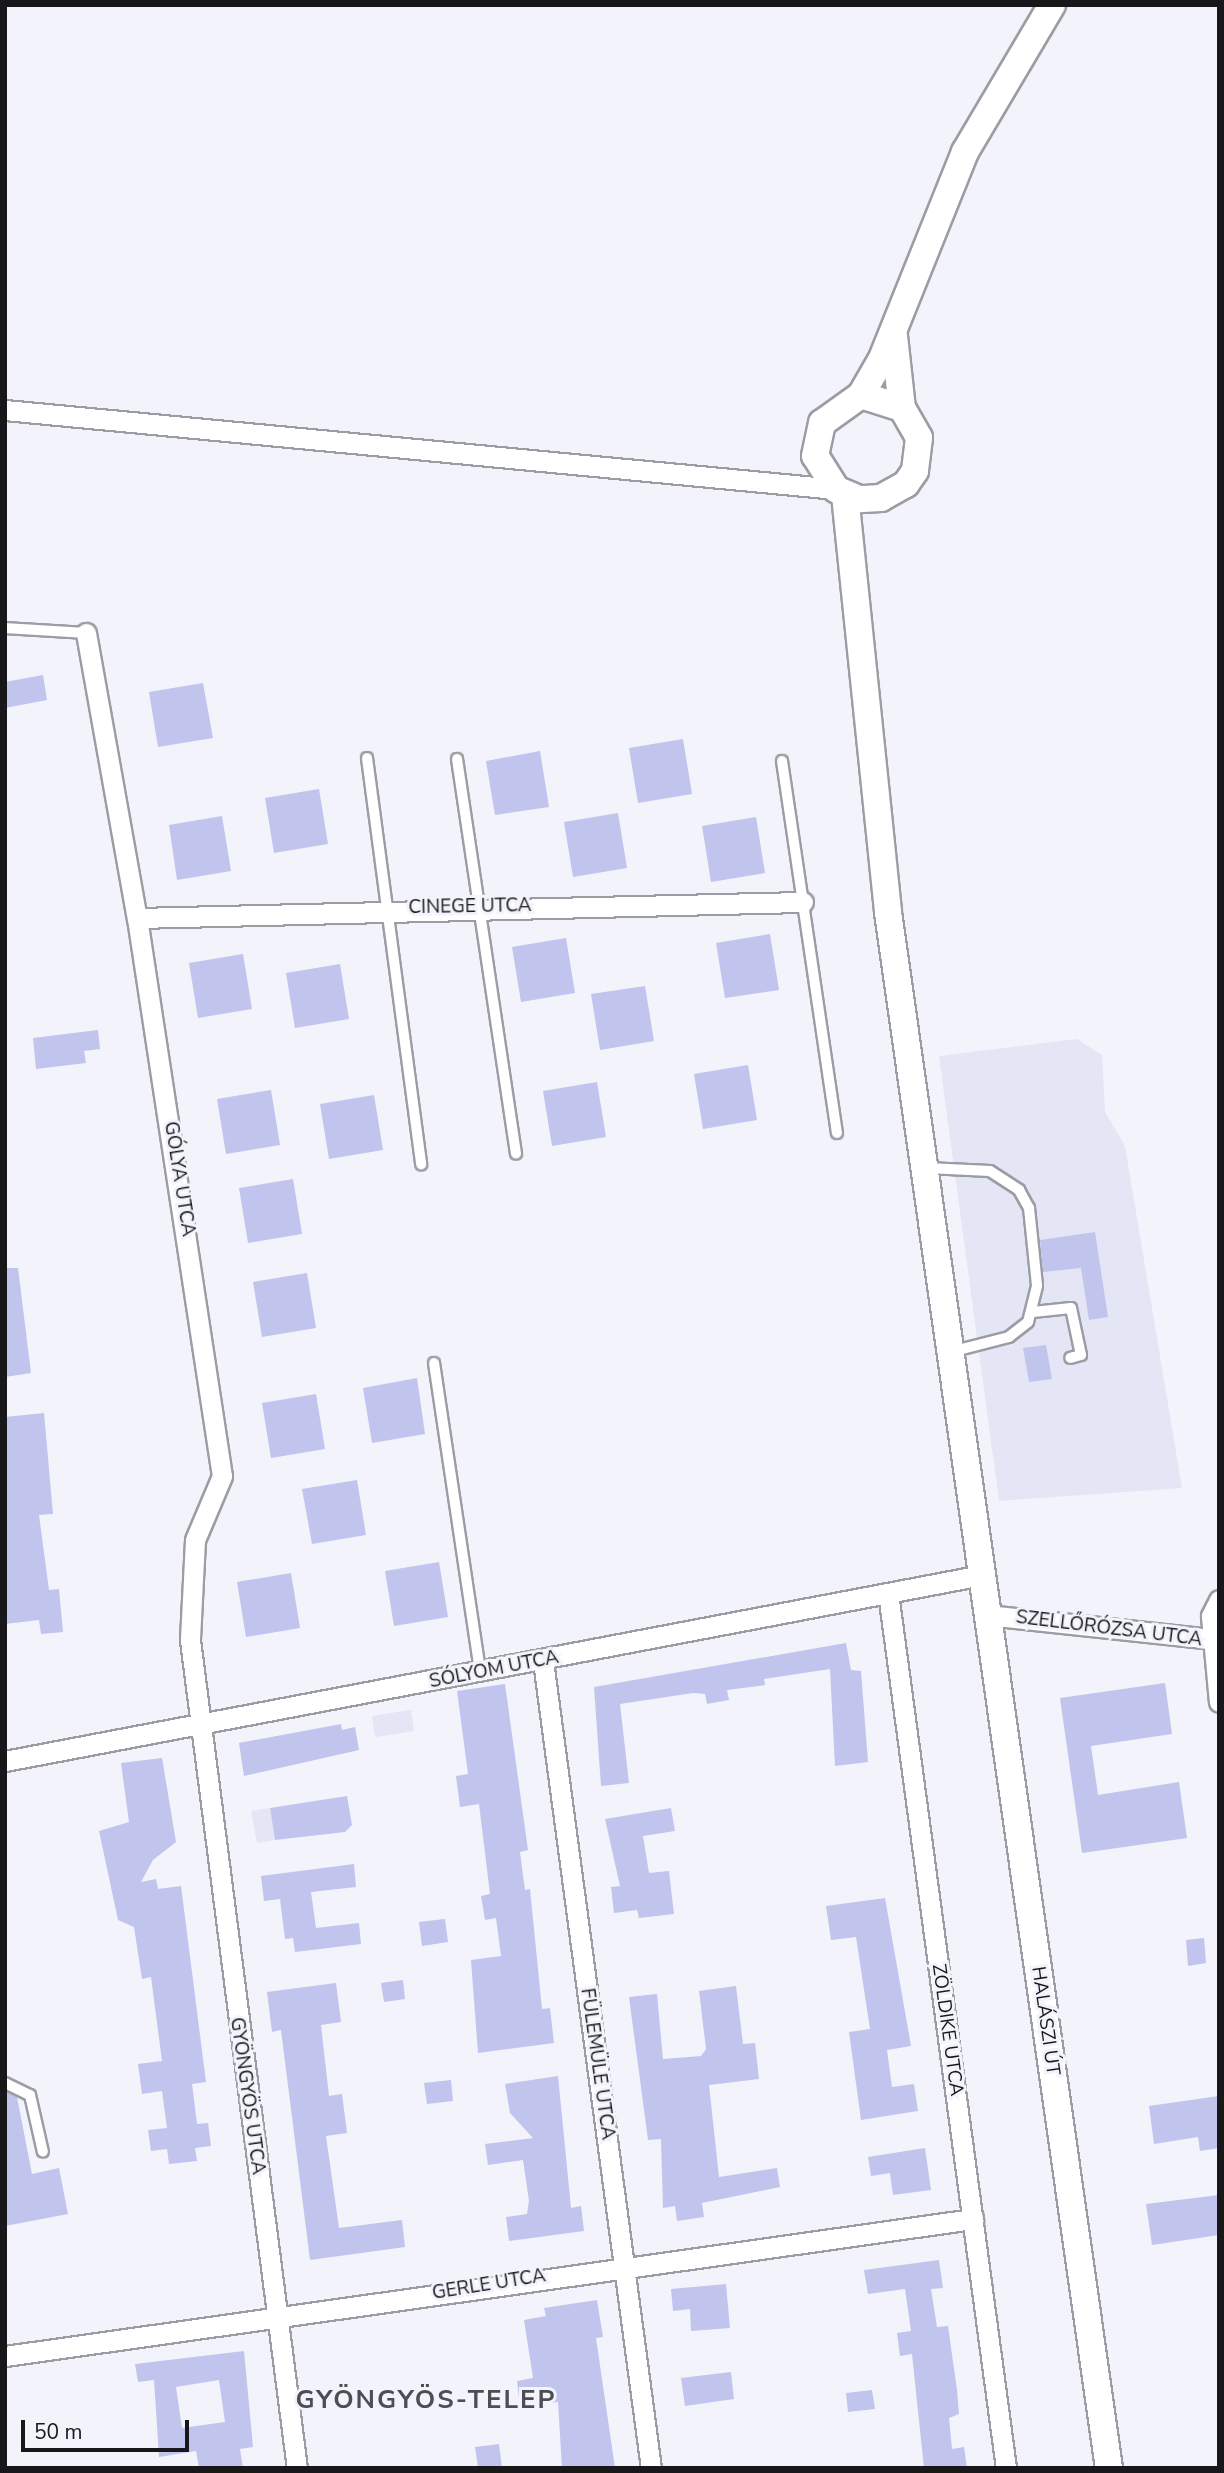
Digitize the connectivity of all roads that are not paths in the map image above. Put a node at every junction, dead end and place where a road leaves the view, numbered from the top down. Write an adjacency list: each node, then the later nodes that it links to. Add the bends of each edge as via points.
1 (1052, 5): 2 (main road, via 965,152)
2 (894, 331): 3 (main road); 4 (main road)
3 (861, 395): 4 (main road); 6 (main road, via 822,423)
4 (902, 408): 9 (main road, via 915,425 920,453 906,484)
5 (5, 410): 7 (street)
6 (815, 456): 7 (street, via 803,468); 8 (main road)
7 (749, 477): 8 (street)
8 (841, 492): 9 (main road); 10 (main road)
9 (881, 498): 10 (main road)
10 (858, 579): 23 (main road, HALÁSZI ÚT, via 871,785)
11 (5, 628): 12 (lane)
12 (86, 633): 19 (street, GÓLYA UTCA)
13 (367, 758): 18 (lane)
14 (457, 759): 17 (lane)
15 (782, 761): 16 (lane)
16 (803, 902): 17 (street, CINEGE UTCA); 20 (lane)
17 (480, 907): 18 (street, CINEGE UTCA); 21 (lane)
18 (387, 909): 19 (street, CINEGE UTCA); 22 (lane)
19 (137, 918): 36 (street, GÓLYA UTCA, via 222,1476 195,1540 188,1581)
20 (838, 1133)
21 (516, 1154)
22 (421, 1164)
23 (925, 1168): 24 (lane, via 980,1168 1019,1190 1029,1208 1037,1286); 25 (main road, HALÁSZI ÚT)
24 (1033, 1312): 25 (lane, via 1009,1337); 26 (lane, via 1071,1308 1081,1355)
25 (950, 1352): 28 (main road, HALÁSZI ÚT)
26 (1070, 1358)
27 (435, 1363): 34 (lane)
28 (982, 1575): 29 (street, SÓLYOM UTCA); 31 (main road, HALÁSZI ÚT)
29 (888, 1593): 33 (street, SÓLYOM UTCA); 40 (street, ZÖLDIKE UTCA)
30 (1219, 1600): 32 (street)
31 (988, 1615): 32 (street, SZELLŐRÓZSA UTCA); 47 (main road, HALÁSZI ÚT)
32 (1215, 1639): 35 (street, SZELLŐRÓZSA UTCA)
33 (543, 1661): 34 (street, SÓLYOM UTCA); 41 (street, FÜLEMÜLE UTCA)
34 (481, 1672): 36 (street, SÓLYOM UTCA)
35 (1219, 1702)
36 (197, 1724): 37 (street, SÓLYOM UTCA); 42 (street, GYÖNGYÖS UTCA)
37 (5, 1760)
38 (5, 2083): 39 (lane, via 30,2095)
39 (43, 2152)
40 (973, 2219): 41 (street, GERLE UTCA); 46 (street, ZÖLDIKE UTCA)
41 (623, 2264): 42 (street, GERLE UTCA); 45 (street, FÜLEMÜLE UTCA)
42 (277, 2316): 43 (street, GERLE UTCA); 44 (street, GYÖNGYÖS UTCA)
43 (5, 2356)
44 (298, 2468)
45 (651, 2468)
46 (1006, 2468)
47 (1109, 2468)

